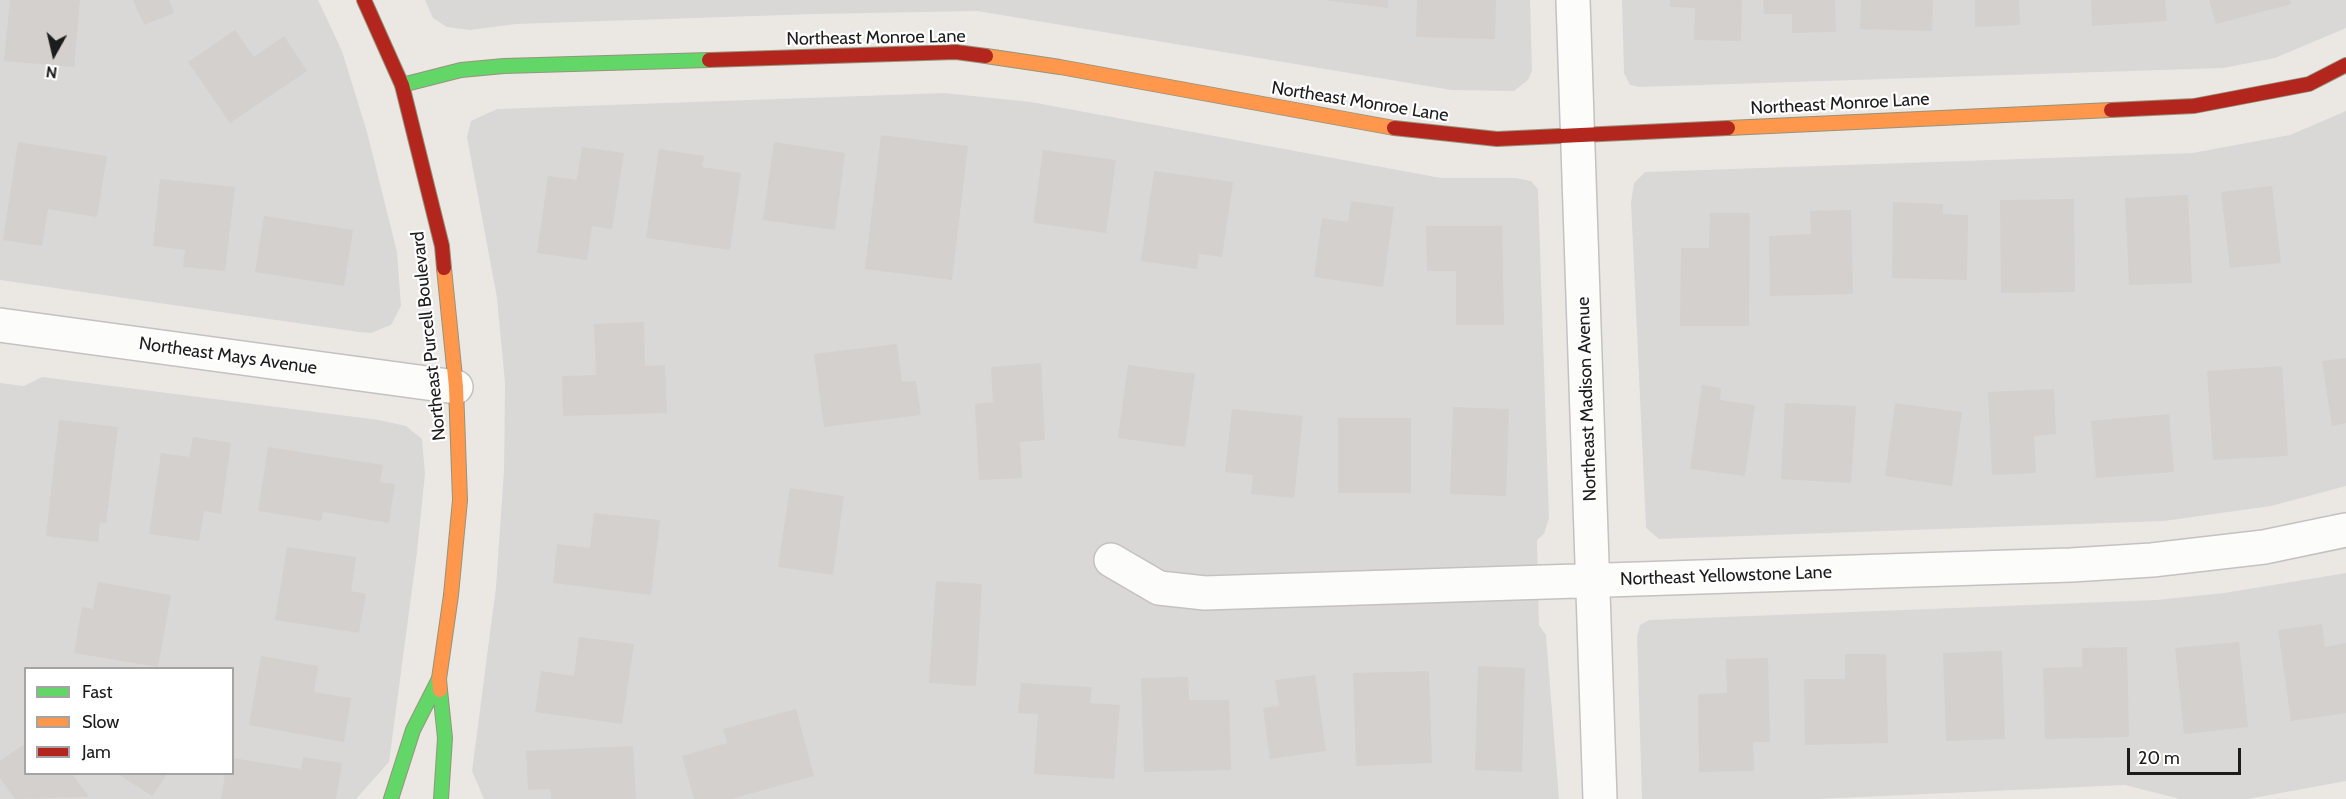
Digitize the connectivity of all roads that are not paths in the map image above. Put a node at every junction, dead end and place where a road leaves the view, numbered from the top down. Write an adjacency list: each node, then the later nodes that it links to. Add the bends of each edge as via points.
1 (364, 0): 4 (street, Northeast Purcell Boulevard)
2 (1573, 0): 5 (street, Northeast Madison Avenue)
3 (2346, 65): 5 (street, Northeast Monroe Lane, via 2309,84 2194,106)
4 (402, 85): 5 (street, Northeast Monroe Lane, via 461,70 504,66 956,52 1060,67 1414,132 1497,139); 7 (street, Northeast Purcell Boulevard, via 442,246)
5 (1576, 134): 10 (street, Northeast Madison Avenue)
6 (0, 326): 7 (street, Northeast Mays Avenue)
7 (456, 387): 11 (street, Northeast Purcell Boulevard, via 460,500)
8 (2346, 530): 10 (street, Northeast Yellowstone Lane, via 2264,548 2152,560)
9 (1111, 560): 10 (street, Northeast Yellowstone Lane, via 1159,588 1205,593)
10 (1594, 580): 14 (street, Northeast Madison Avenue)
11 (439, 679): 12 (street, Northeast Purcell Boulevard, via 413,730); 13 (street, Northeast Purcell Boulevard, via 445,738)
12 (391, 799)
13 (441, 799)
14 (1600, 799)

